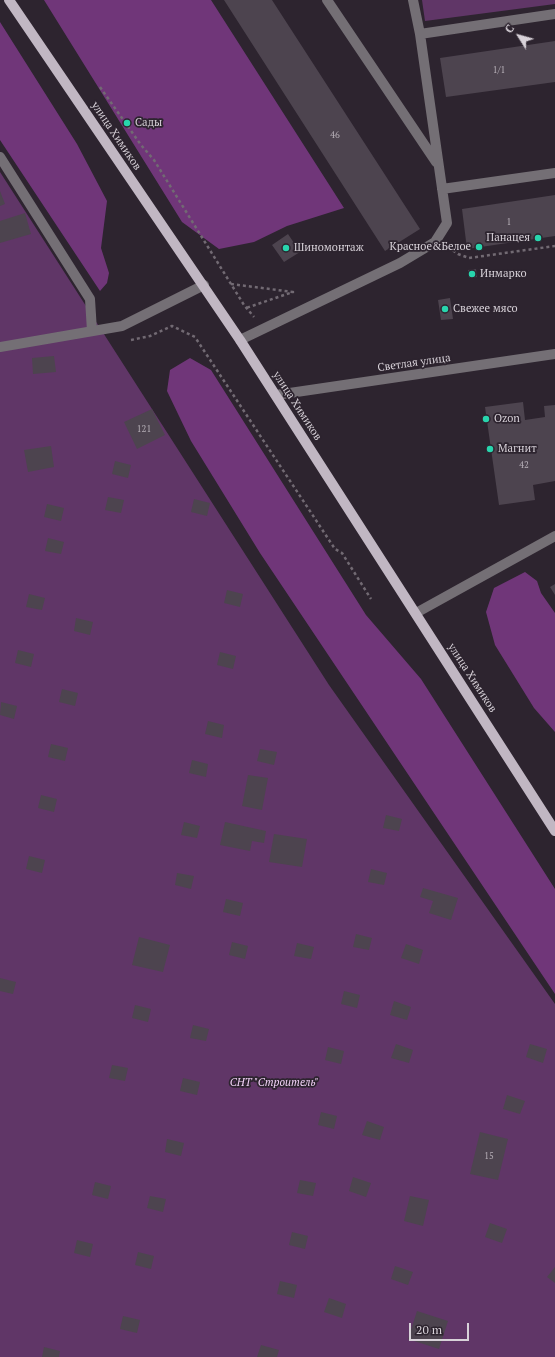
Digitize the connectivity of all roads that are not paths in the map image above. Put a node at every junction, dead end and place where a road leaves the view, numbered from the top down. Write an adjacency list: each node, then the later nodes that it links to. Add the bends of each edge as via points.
1 (9, 0): 10 (main road, улица Химиков)
2 (327, 0): 7 (street)
3 (413, 0): 5 (street)
4 (555, 14): 5 (street)
5 (420, 34): 7 (street)
6 (0, 157): 11 (street, via 90,299)
7 (439, 166): 9 (street)
8 (555, 172): 9 (street)
9 (442, 189): 12 (street, via 447,223 434,242 400,263)
10 (204, 285): 11 (street, via 122,326); 12 (main road, улица Химиков)
11 (92, 331): 13 (street)
12 (240, 340): 15 (main road, улица Химиков)
13 (0, 347)
14 (555, 354): 15 (street, Светлая улица)
15 (276, 395): 17 (main road, улица Химиков)
16 (555, 536): 17 (street)
17 (416, 613): 18 (main road, улица Химиков)
18 (555, 831)

